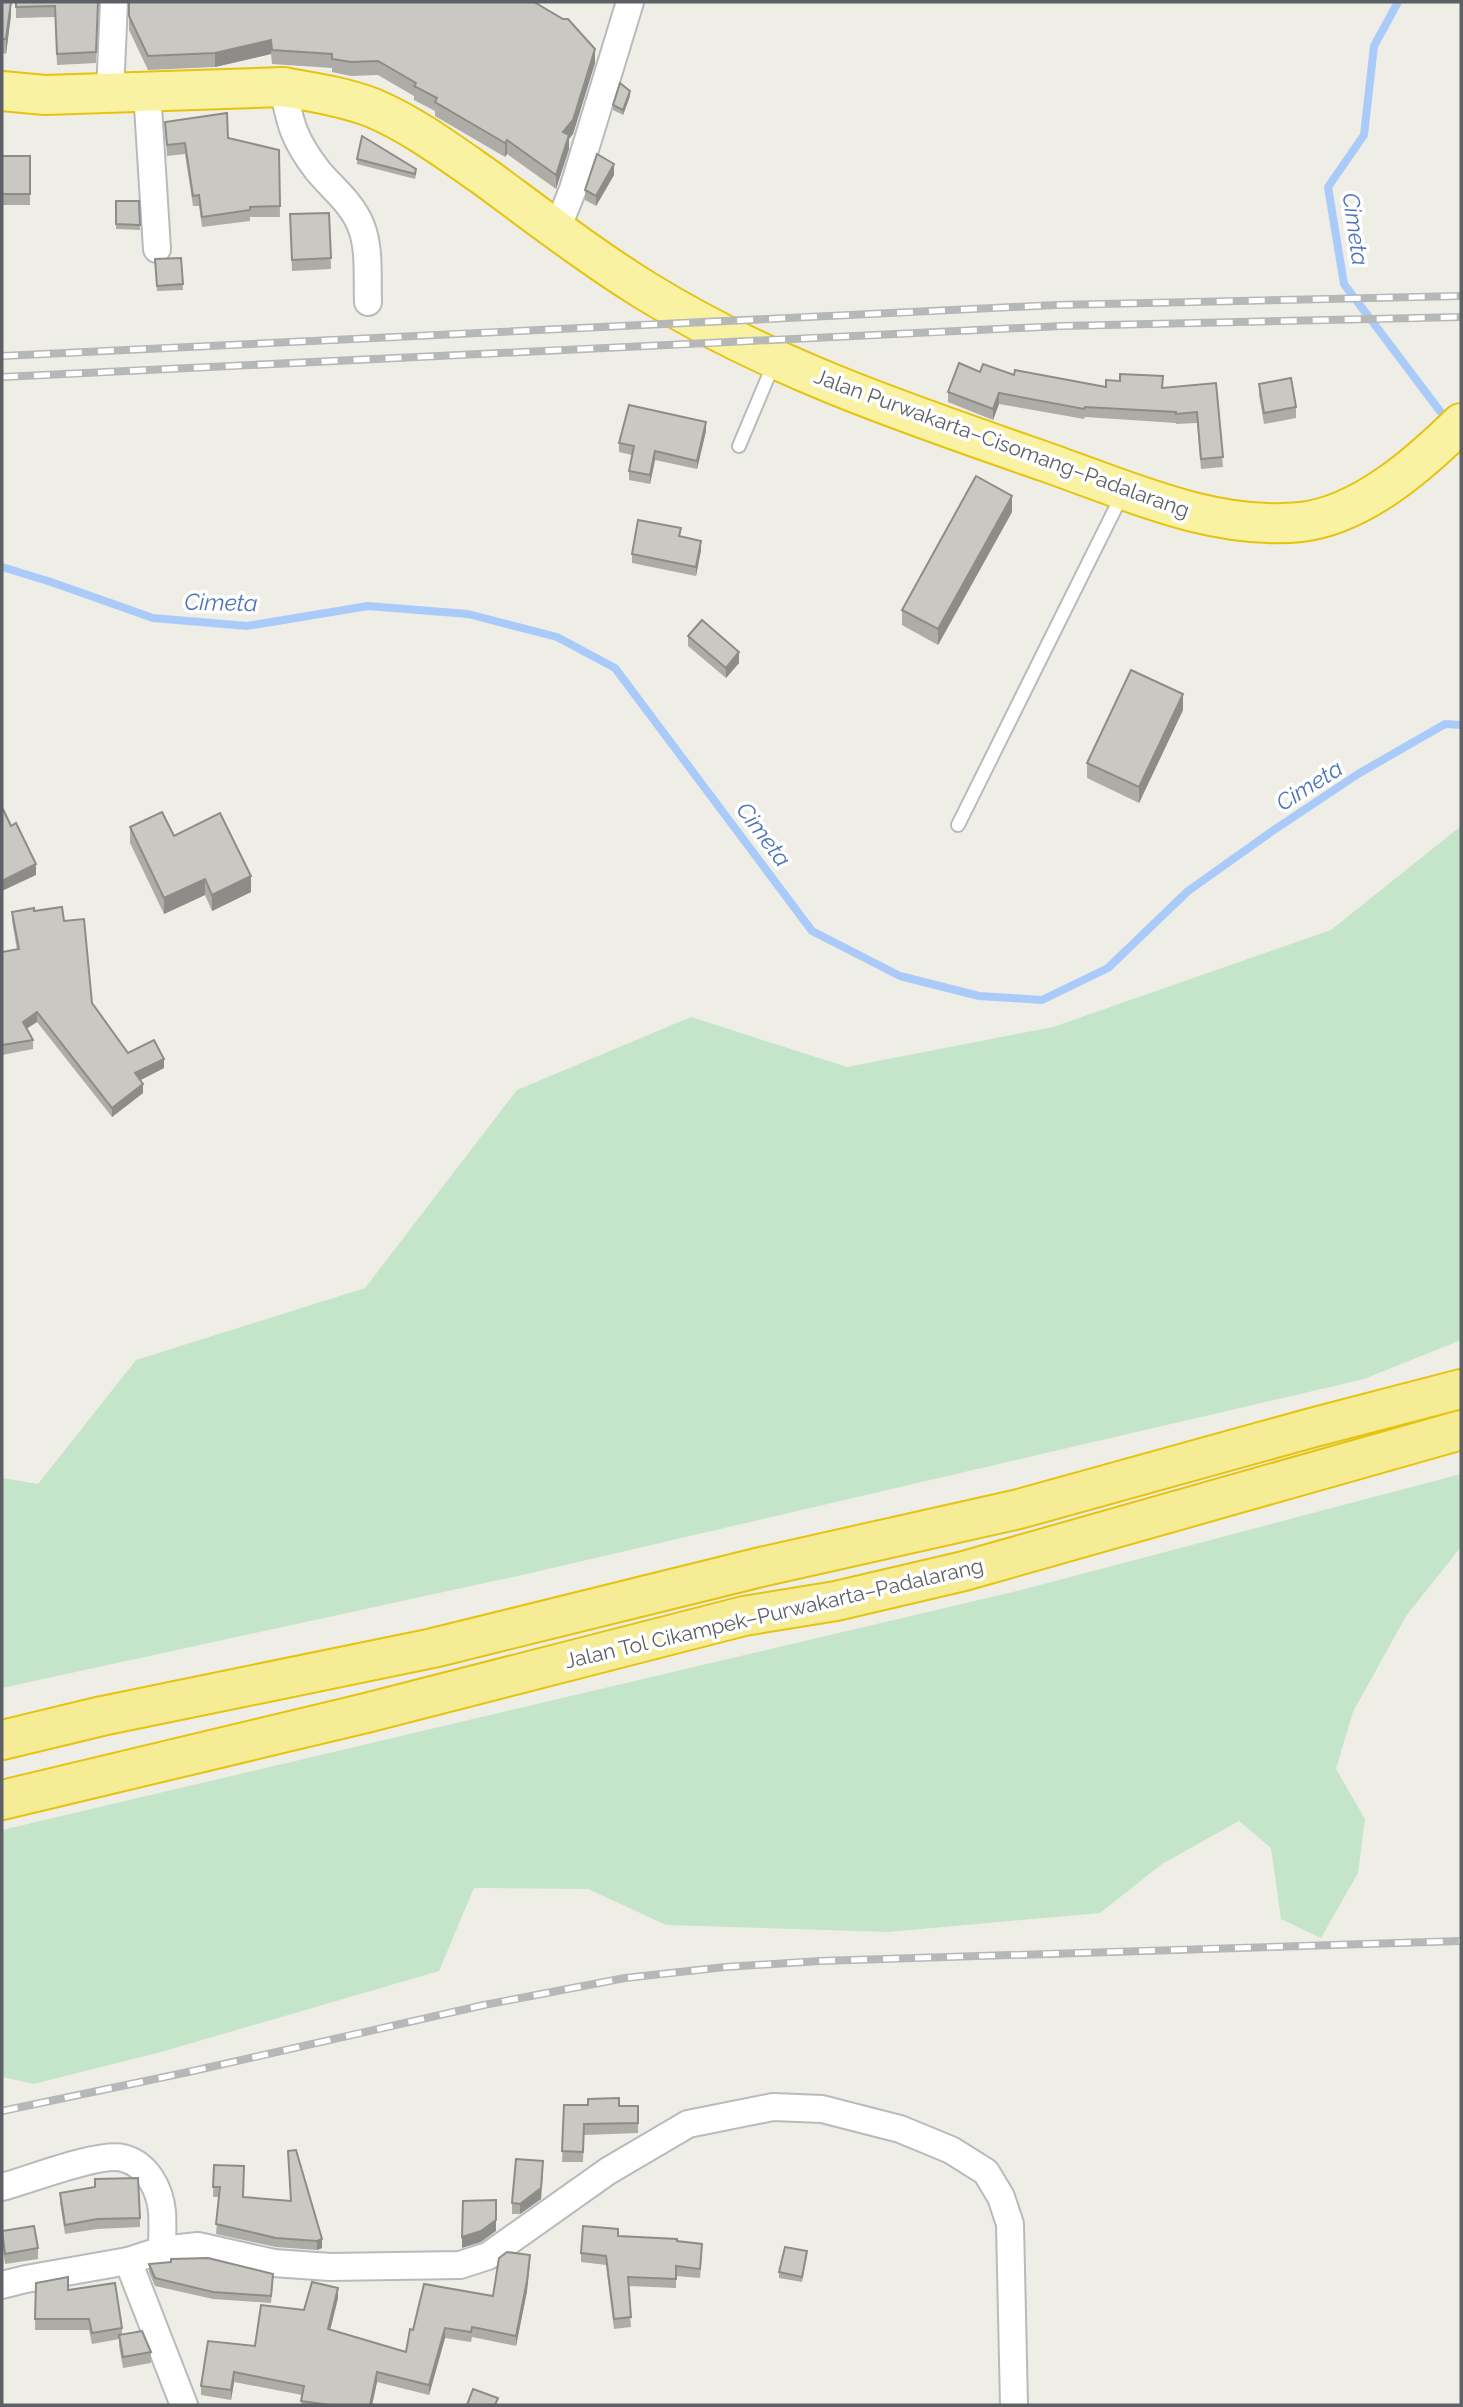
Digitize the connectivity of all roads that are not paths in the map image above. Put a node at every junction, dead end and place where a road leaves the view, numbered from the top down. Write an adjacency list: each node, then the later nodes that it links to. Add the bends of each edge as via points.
1 (114, 2): 6 (street)
2 (630, 2): 7 (street)
3 (283, 87): 5 (highway, Jalan Purwakarta–Cisomang–Padalarang); 7 (highway, Jalan Purwakarta–Cisomang–Padalarang, via 371,108 431,138); 9 (street, via 298,141 360,223 365,236)
4 (2, 91): 6 (highway, Jalan Purwakarta–Cisomang–Padalarang, via 45,95)
5 (147, 91): 6 (highway, Jalan Purwakarta–Cisomang–Padalarang); 8 (street)
6 (110, 92)
7 (557, 229): 10 (highway, Jalan Purwakarta–Cisomang–Padalarang, via 644,290)
8 (157, 249)
9 (368, 302)
10 (775, 361): 12 (lane); 13 (highway, Jalan Purwakarta–Cisomang–Padalarang, via 889,408)
11 (1461, 424): 13 (highway, Jalan Purwakarta–Cisomang–Padalarang, via 1426,457 1371,496 1304,522 1206,515)
12 (738, 446)
13 (1124, 490): 14 (lane)
14 (958, 825)
15 (1461, 1389): 17 (highway, via 1019,1509 433,1648)
16 (1461, 1430): 18 (highway, Jalan Tol Cikampek–Purwakarta–Padalarang, via 964,1571 836,1601 744,1616)
17 (2, 1740)
18 (2, 1800)
19 (2, 2187): 20 (street, via 102,2158 122,2158 139,2165 155,2183 162,2211)
20 (162, 2250): 21 (street); 24 (street, via 198,2246 274,2263 330,2267 460,2265 488,2256 608,2171 688,2124 773,2106 822,2109 900,2129 951,2150 986,2172 1010,2224)
21 (128, 2261): 22 (street); 23 (street)
22 (2, 2285)
23 (184, 2405)
24 (1014, 2405)

